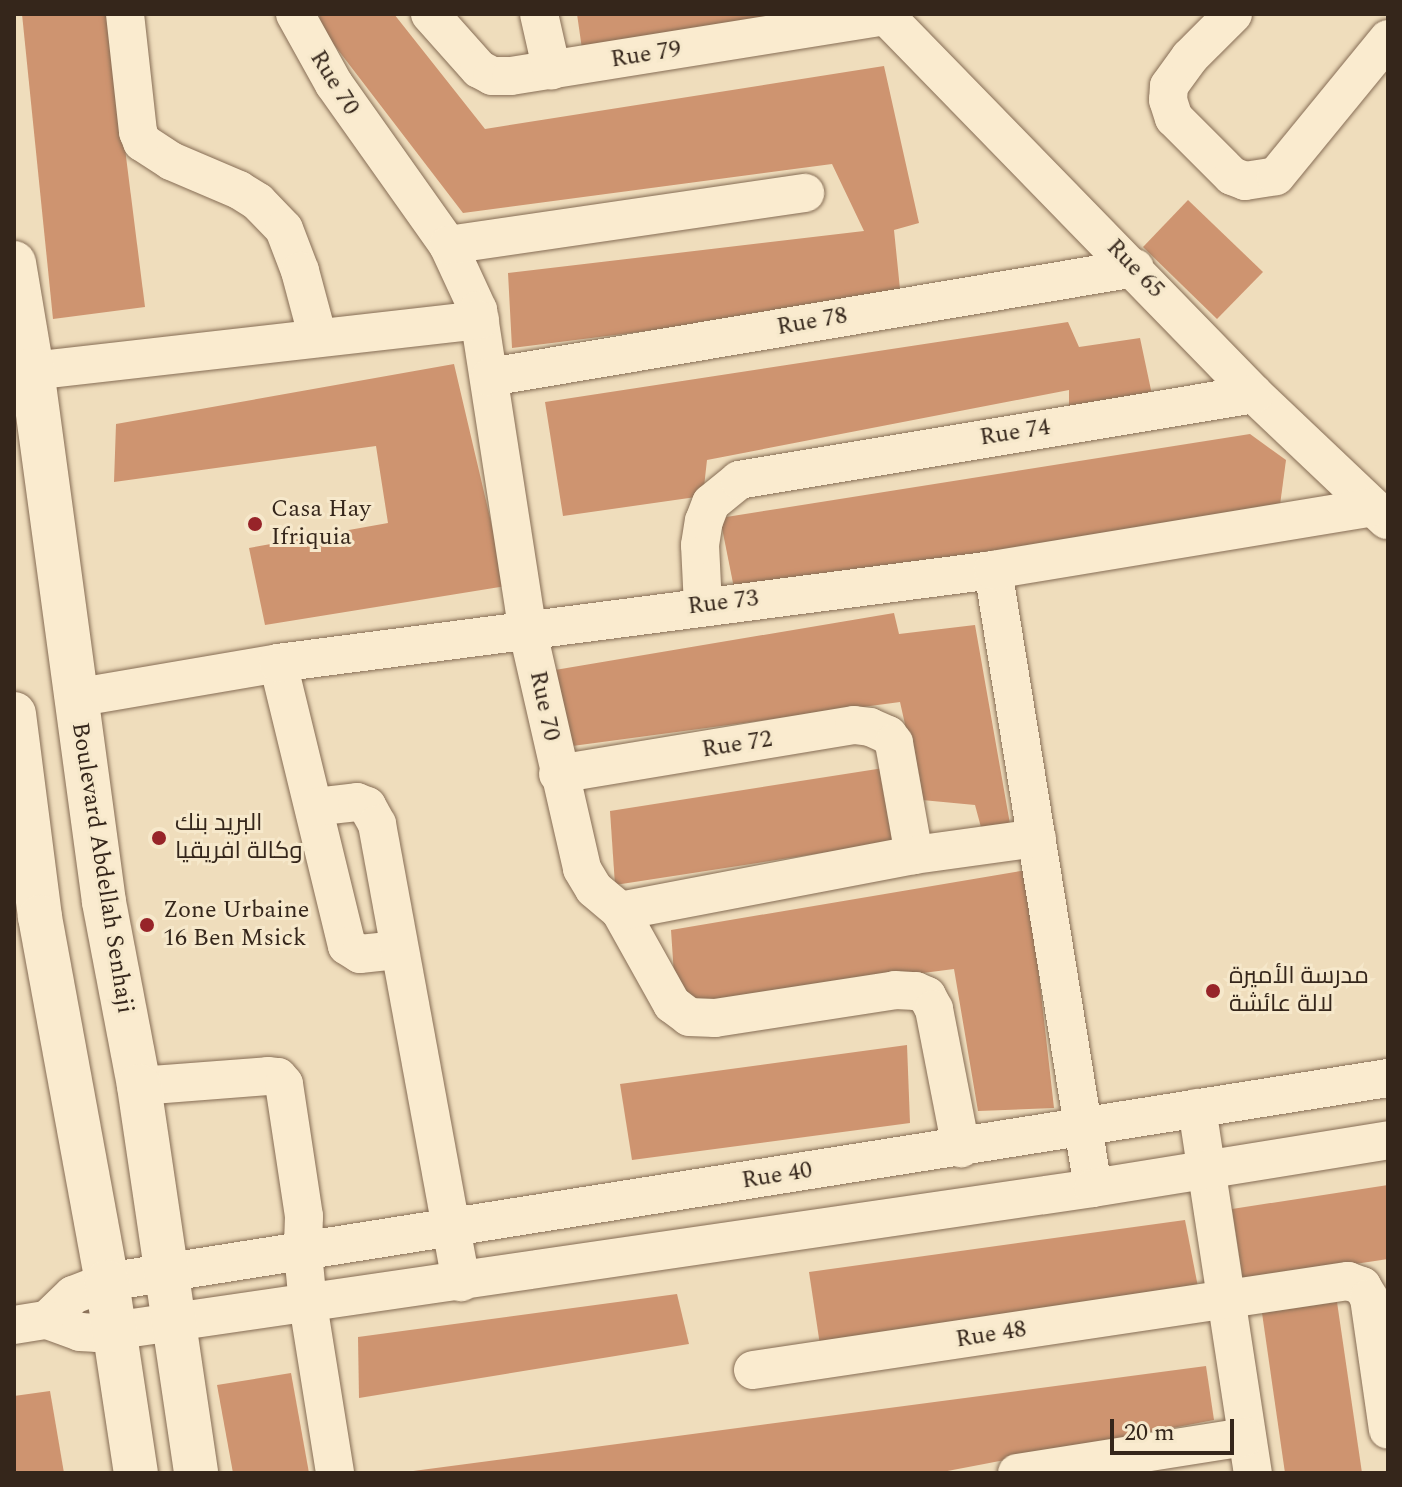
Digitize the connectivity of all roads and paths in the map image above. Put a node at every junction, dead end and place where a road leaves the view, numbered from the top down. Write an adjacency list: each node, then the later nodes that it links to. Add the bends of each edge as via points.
1 (125, 14): 14 (street, via 142,142 164,158 239,190 284,229)
2 (295, 14): 10 (street, Rue 70, via 349,107)
3 (430, 14): 8 (street, Rue 79, via 458,50 492,76)
4 (539, 14): 8 (street)
5 (1233, 14): 7 (street, via 1190,57 1169,86 1168,100 1174,118 1232,176 1245,181 1276,176)
6 (886, 15): 8 (street, Rue 79); 12 (street, Rue 65)
7 (1388, 39)
8 (552, 71)
9 (805, 193): 10 (street)
10 (448, 245): 13 (street, Rue 70)
11 (14, 263): 15 (street, Boulevard Abdellah Senhaji)
12 (1135, 268): 16 (street, Rue 78); 17 (street, Rue 65)
13 (480, 320): 14 (street); 16 (street, Rue 70)
14 (318, 338): 15 (street)
15 (23, 372): 18 (street, Boulevard Abdellah Senhaji)
16 (490, 377): 22 (street, Rue 70)
17 (1254, 394): 19 (street, Rue 65); 21 (street, Rue 74, via 739,480 711,503 700,545)
18 (26, 429): 24 (street, Boulevard Abdellah Senhaji)
19 (1380, 514): 20 (street, Rue 73)
20 (993, 570): 21 (street, Rue 73); 28 (street)
21 (703, 606): 22 (street, Rue 73)
22 (527, 628): 23 (street, Rue 73); 26 (street, Rue 70)
23 (278, 663): 24 (street, Rue 73); 27 (street)
24 (74, 698): 33 (street, Boulevard Abdellah Senhaji, via 104,902)
25 (14, 714): 43 (street, via 40,917)
26 (558, 774): 29 (street, Rue 72, via 854,725 879,730 888,735 899,759); 30 (street, Rue 70, via 582,869 594,889)
27 (314, 807): 31 (street, via 347,946 360,954); 31 (street, via 357,802 373,813)
28 (1037, 838): 29 (street); 35 (street)
29 (914, 855): 30 (street)
30 (620, 911): 37 (street, Rue 70, via 672,1004 689,1017 715,1018 895,990 927,996)
31 (399, 950): 40 (street)
32 (1388, 1078): 34 (street, Rue 40)
33 (139, 1086): 41 (street, via 278,1077 287,1090 296,1153); 42 (street, Boulevard Abdellah Senhaji)
34 (1197, 1108): 35 (street, Rue 40); 38 (street)
35 (1084, 1127): 37 (street, Rue 40); 39 (street)
36 (1388, 1140): 38 (street)
37 (961, 1148): 40 (street, Rue 40)
38 (1205, 1169): 39 (street); 45 (street)
39 (1093, 1188): 44 (street)
40 (452, 1225): 41 (street, Rue 40); 44 (street)
41 (303, 1253): 42 (street, Rue 40); 46 (street)
42 (166, 1272): 43 (street, Rue 40); 47 (street, Boulevard Abdellah Senhaji)
43 (107, 1282): 48 (street, Rue 40, via 73,1295); 49 (street)
44 (461, 1282): 46 (street)
45 (1228, 1299): 50 (street, Rue 48); 51 (street, Rue 48, via 1333,1282 1362,1286 1372,1315); 52 (street)
46 (308, 1304): 47 (street); 56 (street)
47 (176, 1322): 49 (street); 55 (street, Boulevard Abdellah Senhaji)
48 (30, 1323): 49 (street, via 80,1332)
49 (115, 1330): 54 (street)
50 (753, 1370)
51 (1388, 1430)
52 (1249, 1455): 53 (street)
53 (1102, 1467): 57 (street)
54 (136, 1473)
55 (196, 1473)
56 (335, 1473)
57 (1017, 1473)

